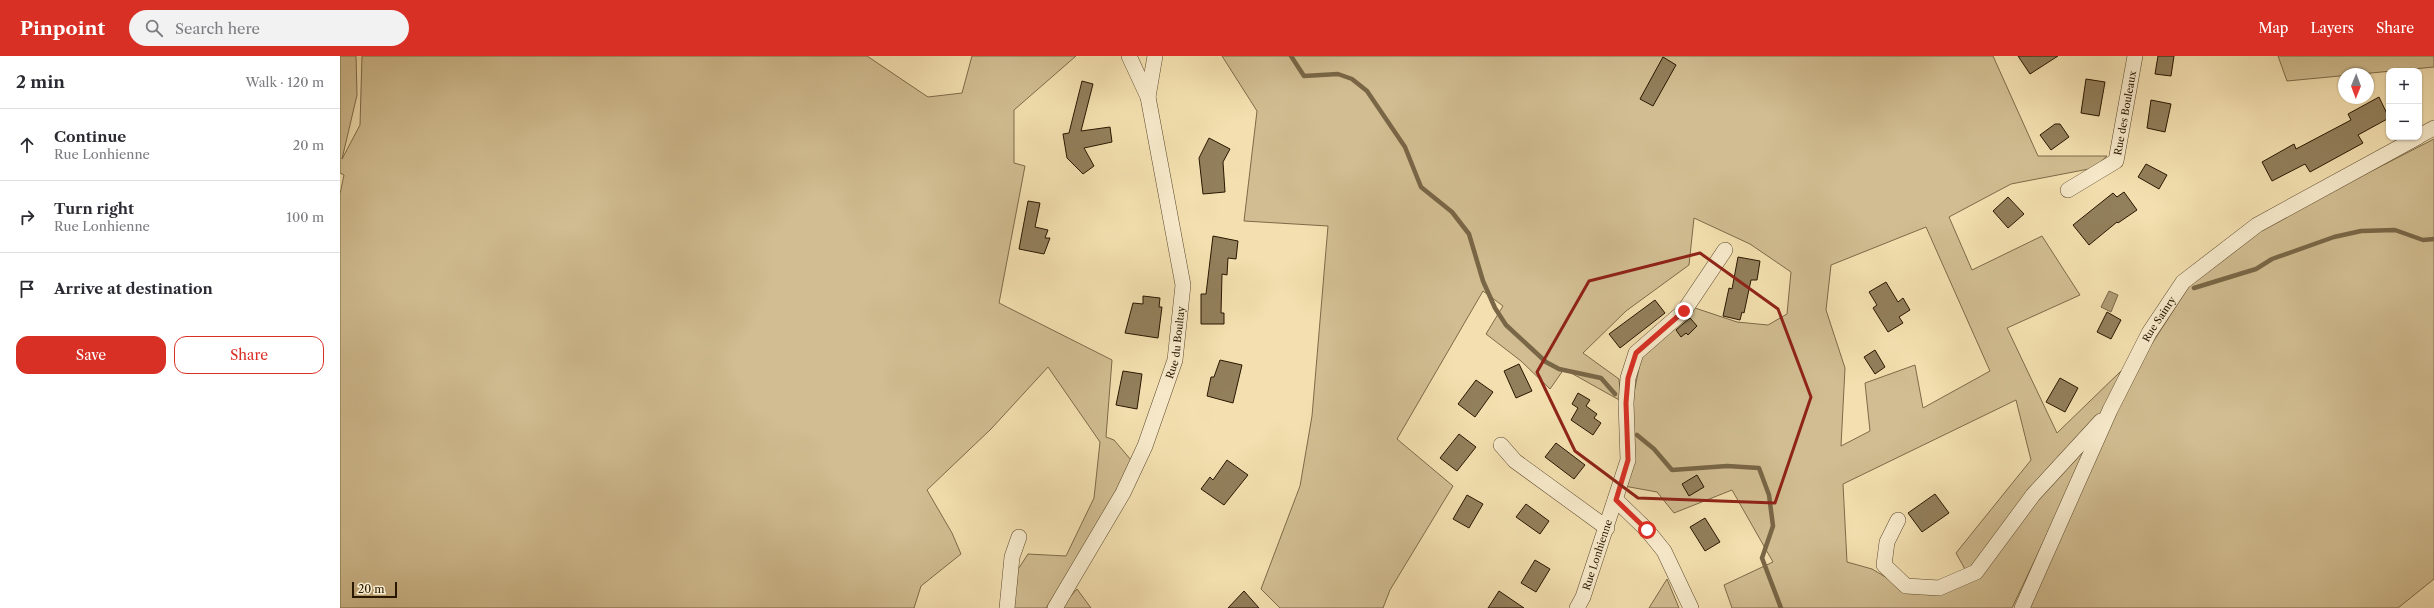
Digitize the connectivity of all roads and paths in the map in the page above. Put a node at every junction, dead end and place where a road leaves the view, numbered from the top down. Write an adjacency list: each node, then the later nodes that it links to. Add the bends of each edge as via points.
1 (1129, 56): 4 (street, Rue du Boultay)
2 (1155, 56): 4 (street)
3 (2135, 56): 8 (street, Rue des Bouleaux, via 2116,160)
4 (1148, 97): 17 (street, Rue du Boultay, via 1183,285 1175,360 1145,446 1123,493)
5 (2434, 128): 6 (street, Rue Sainry)
6 (2422, 135)
7 (2412, 140): 10 (street, Rue Sainry, via 2256,225 2183,282 2149,333)
8 (2068, 190)
9 (1725, 250): 12 (street, Rue Lonhienne, via 1684,311 1636,353 1628,378 1626,403 1628,460)
10 (2110, 410): 13 (street, via 2034,495 1976,572 1939,588 1906,586 1884,565 1887,542); 20 (street, Rue Sainry)
11 (1501, 445): 14 (street, via 1515,461)
12 (1616, 500): 14 (street, Rue Lonhienne); 19 (street, via 1647,530 1664,551)
13 (1898, 520)
14 (1607, 528): 18 (street, Rue Lonhienne, via 1584,597)
15 (1019, 537): 16 (street, via 1012,557)
16 (1007, 608)
17 (1055, 608)
18 (1576, 608)
19 (1691, 608)
20 (2022, 608)

